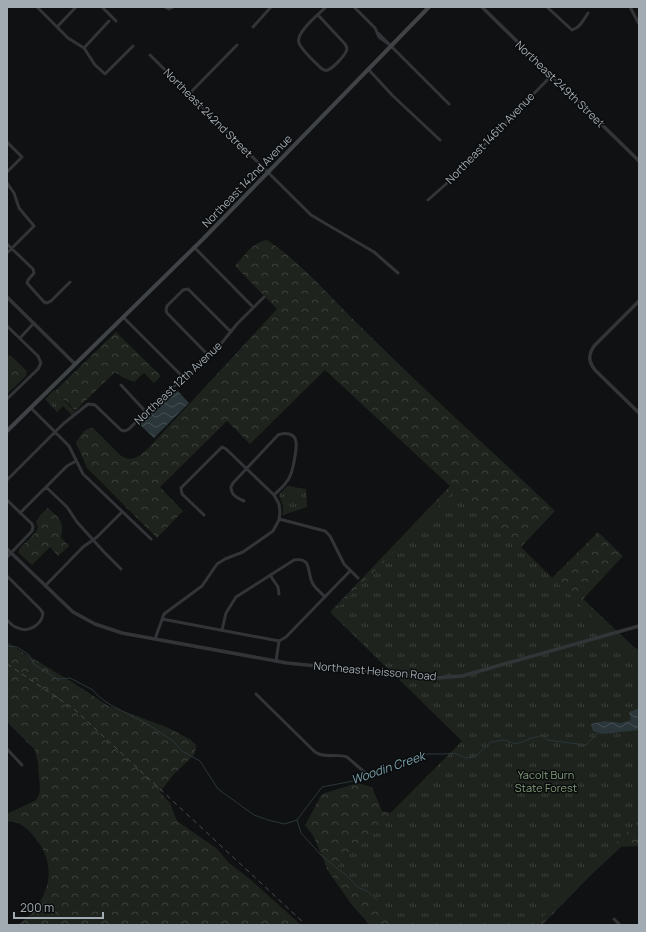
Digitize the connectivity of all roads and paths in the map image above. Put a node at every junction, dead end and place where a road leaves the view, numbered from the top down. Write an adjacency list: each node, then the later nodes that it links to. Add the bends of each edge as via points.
1 (37, 7): 18 (street)
2 (76, 7): 18 (street)
3 (102, 7): 16 (street)
4 (165, 7): 12 (street)
5 (271, 7): 19 (street)
6 (326, 7): 14 (street)
7 (354, 7): 22 (street)
8 (429, 7): 22 (main road, Northeast 142nd Avenue)
9 (482, 7): 26 (street, Northeast 249th Street)
10 (547, 7): 13 (street, via 572,30 579,26)
11 (630, 7): 17 (street)
12 (172, 8)
13 (588, 13)
14 (318, 15): 14 (street, via 300,34 298,40 300,46 326,70 346,54 347,50 345,44)
15 (110, 21): 23 (street)
16 (116, 21)
17 (639, 24)
18 (57, 27): 23 (street)
19 (253, 27)
20 (133, 46): 23 (street, via 105,74)
21 (237, 46): 27 (street)
22 (391, 46): 25 (main road, Northeast 142nd Avenue); 28 (street)
23 (84, 48)
24 (150, 55): 27 (street, Northeast 242nd Street)
25 (368, 69): 29 (street); 33 (main road, Northeast 142nd Avenue)
26 (552, 76): 31 (street, Northeast 249th Street); 35 (street, Northeast 146th Avenue)
27 (190, 94): 33 (street, Northeast 242nd Street)
28 (449, 104)
29 (440, 140)
30 (7, 142): 32 (street, via 22,157)
31 (639, 161)
32 (7, 172)
33 (268, 172): 37 (main road, Northeast 142nd Avenue); 40 (street, Northeast 242nd Street, via 311,215 374,252)
34 (7, 183): 38 (street, via 14,193 18,208 34,226)
35 (428, 200)
36 (7, 244): 38 (street)
37 (194, 247): 45 (street); 46 (main road, Northeast 142nd Avenue)
38 (11, 248): 39 (street); 41 (street, via 33,269 34,272 27,283 44,302 51,301)
39 (7, 253)
40 (398, 273)
41 (70, 282)
42 (7, 297): 47 (street)
43 (264, 297): 45 (street, Northeast 12th Avenue)
44 (639, 301): 58 (street, via 595,345 589,358 595,370)
45 (253, 308): 49 (street, Northeast 12th Avenue)
46 (123, 317): 52 (main road, Northeast 142nd Avenue); 53 (street)
47 (34, 324): 50 (street); 52 (street)
48 (7, 326): 50 (street)
49 (231, 332): 51 (street, Northeast 12th Avenue); 51 (street, via 186,289 167,306 167,313)
50 (20, 338): 55 (street, via 38,356 41,363)
51 (209, 356): 53 (street, Northeast 12th Avenue)
52 (75, 364): 56 (main road, Northeast 142nd Avenue)
53 (184, 378): 57 (street, Northeast 12th Avenue)
54 (120, 385): 57 (street)
55 (7, 399)
56 (31, 408): 59 (main road, Northeast 142nd Avenue); 60 (street)
57 (146, 412): 60 (street, Northeast 12th Avenue, via 124,431 91,404)
58 (639, 413)
59 (7, 431)
60 (55, 432): 61 (street, via 69,446); 63 (street)
61 (76, 461): 64 (street, via 68,465); 68 (street, via 83,474)
62 (246, 469): 65 (street); 65 (street, via 278,435 286,433 293,436 296,444 290,476); 67 (street, via 231,487 233,494); 70 (street, via 222,447 182,487 182,494)
63 (7, 480)
64 (46, 487): 69 (street); 72 (street, via 67,507)
65 (274, 495): 71 (street, via 279,504)
66 (7, 500): 69 (street)
67 (244, 501)
68 (122, 512): 72 (street); 73 (street)
69 (20, 513): 75 (street, via 33,528)
70 (204, 516)
71 (280, 519): 78 (street, via 325,531); 85 (street, via 270,534 243,552 219,562 202,586 166,611)
72 (93, 540): 77 (street); 82 (street)
73 (151, 540)
74 (7, 549): 75 (street, Northeast Heisson Road)
75 (11, 553): 76 (street); 82 (street, Northeast Heisson Road)
76 (7, 556)
77 (121, 569)
78 (350, 571): 81 (street); 84 (street)
79 (270, 575): 83 (street); 84 (street, via 296,560 304,562 309,569 312,584); 88 (street, via 236,597 226,613)
80 (7, 576): 86 (street, via 43,613 40,621 28,629 16,628)
81 (358, 578)
82 (45, 586): 89 (street, Northeast Heisson Road, via 68,608 83,618 122,633)
83 (279, 594)
84 (325, 597): 90 (street)
85 (162, 619): 88 (street); 89 (street)
86 (7, 620)
87 (639, 626): 91 (street, Northeast Heisson Road, via 527,659 437,678)
88 (222, 630): 90 (street)
89 (155, 639): 91 (street, Northeast Heisson Road)
90 (279, 641): 91 (street)
91 (276, 661)
92 (256, 694): 95 (street, via 315,752 323,756 344,755)
93 (7, 749): 94 (street)
94 (22, 765)
95 (369, 776)
96 (614, 919): 97 (street)
97 (620, 925)

